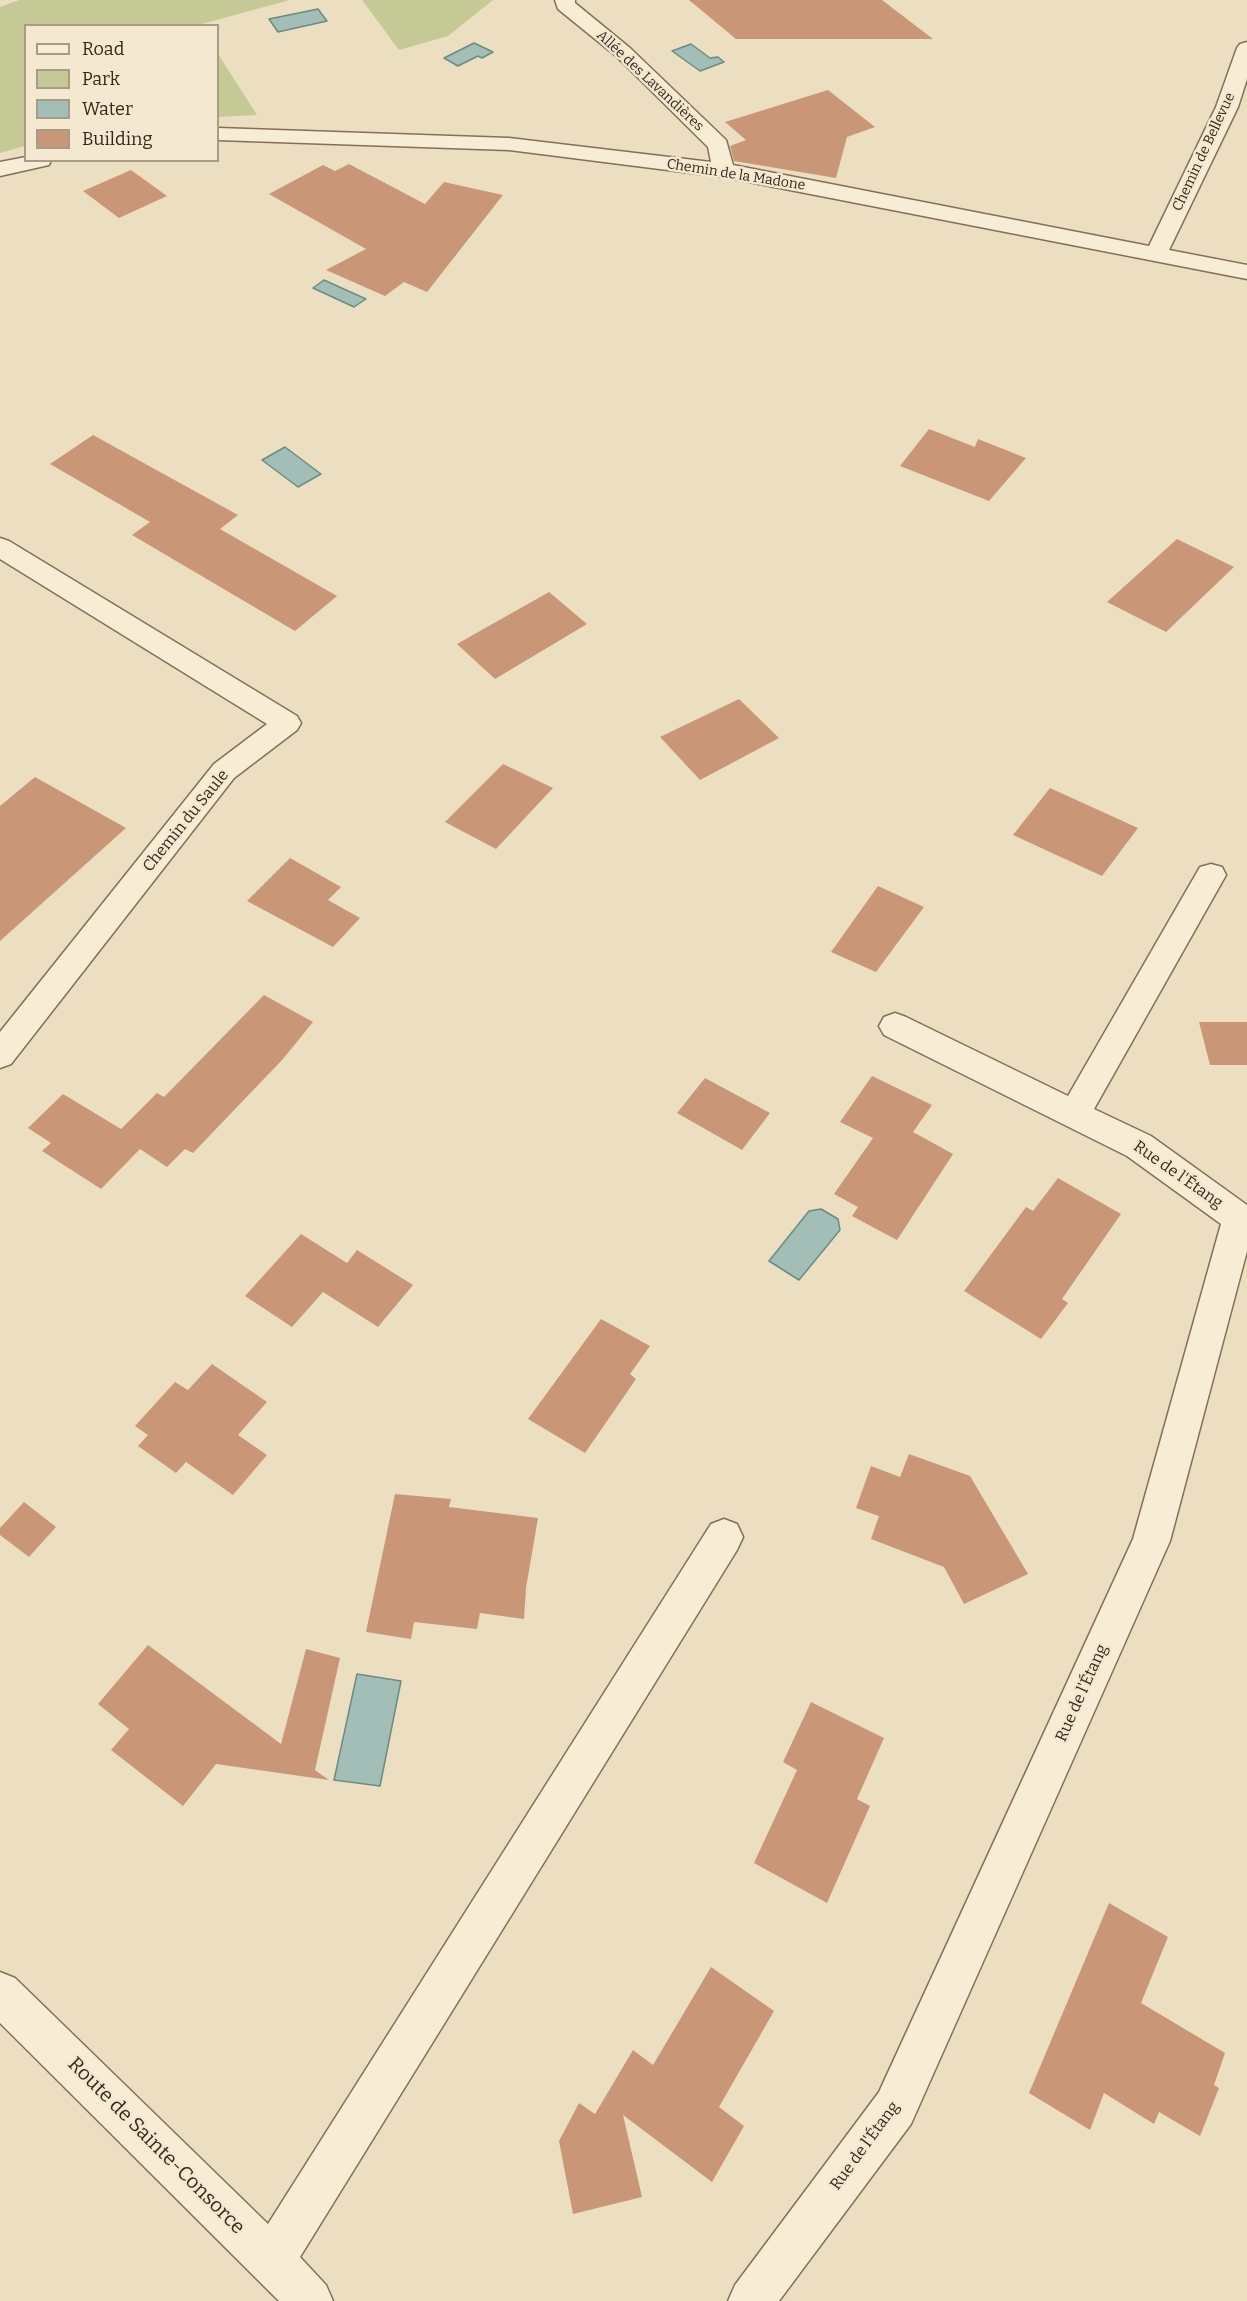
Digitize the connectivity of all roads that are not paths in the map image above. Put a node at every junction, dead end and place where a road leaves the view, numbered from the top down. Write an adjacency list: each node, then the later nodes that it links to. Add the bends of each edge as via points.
1 (565, 0): 6 (street, Allée des Lavandières, via 565,5 623,52 718,145)
2 (1247, 48): 7 (street, Chemin de Bellevue, via 1227,107)
3 (219, 134): 6 (street, Chemin de la Madone, via 509,144)
4 (34, 162): 5 (street)
5 (4, 170)
6 (723, 170): 7 (street, Chemin de la Madone)
7 (1156, 254): 8 (street, Chemin de la Madone)
8 (1247, 273)
9 (0, 547): 12 (street, Chemin du Saule, via 287,723 224,771)
10 (1211, 875): 13 (street)
11 (895, 1026): 13 (street, Rue de l'Étang)
12 (0, 1055)
13 (1074, 1114): 18 (street, Rue de l'Étang, via 1139,1146 1239,1218 1151,1541 895,2108)
14 (724, 1537): 16 (street)
15 (0, 1993): 16 (street, Route de Sainte-Consorce)
16 (272, 2260): 17 (street, Route de Sainte-Consorce)
17 (310, 2301)
18 (751, 2301)

